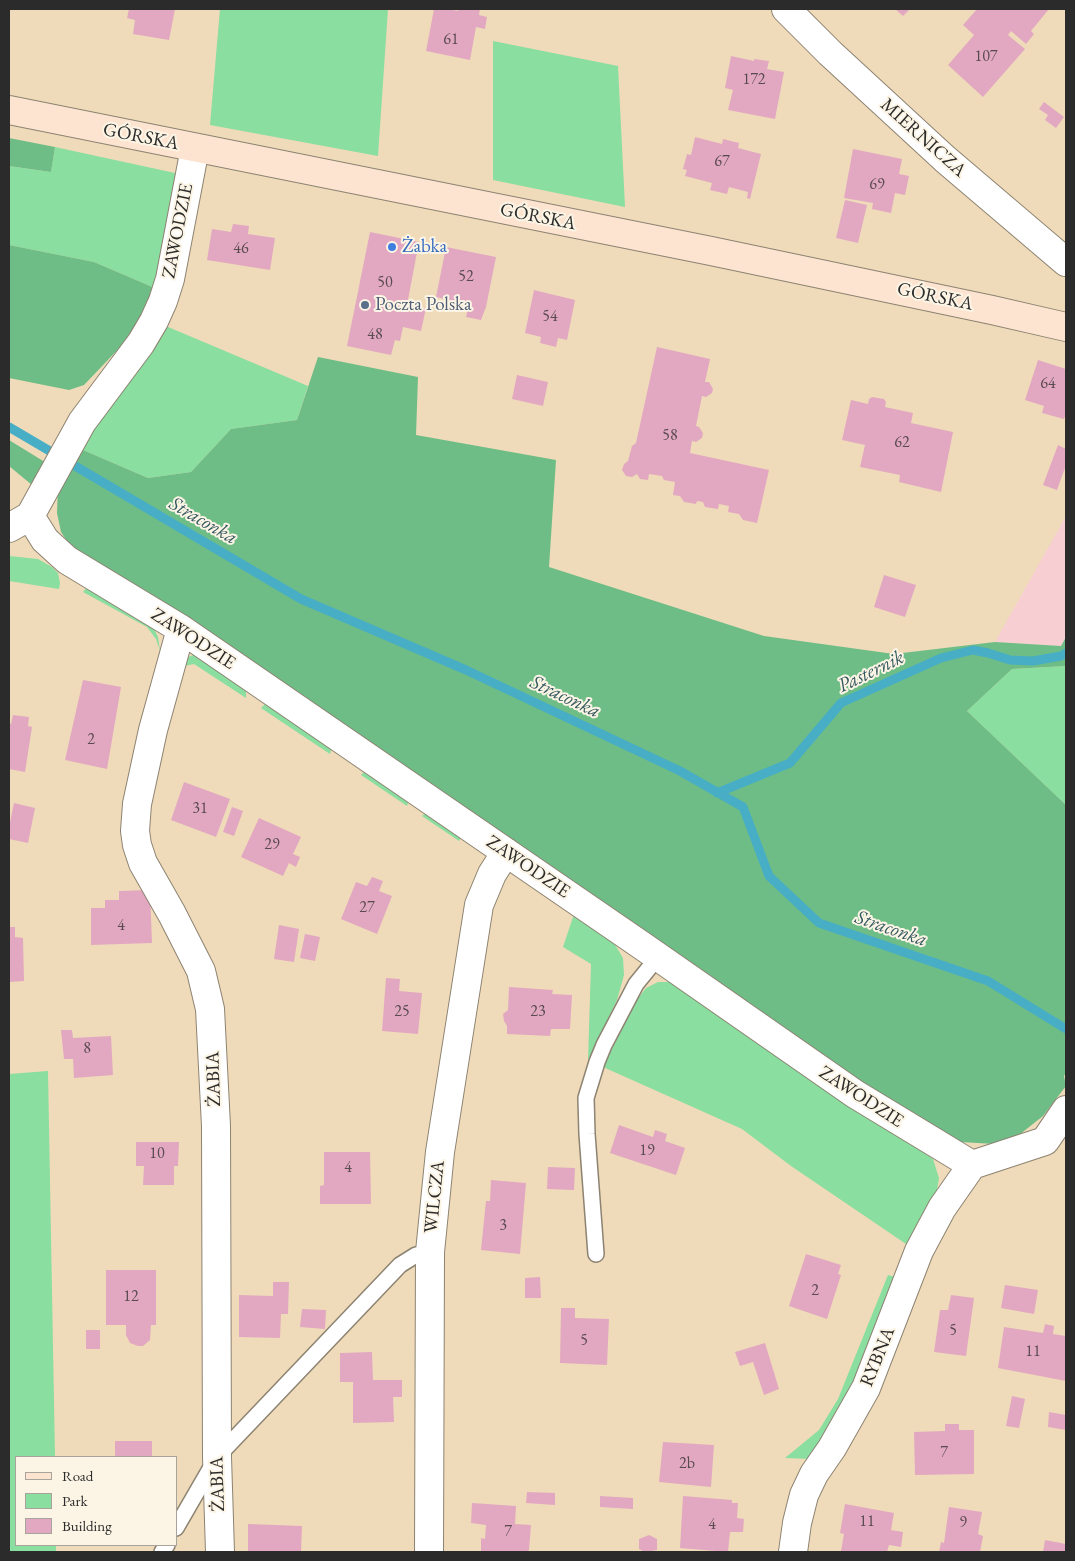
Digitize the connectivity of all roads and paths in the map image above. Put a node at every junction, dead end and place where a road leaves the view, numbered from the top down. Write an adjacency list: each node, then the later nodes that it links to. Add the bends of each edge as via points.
1 (786, 9): 4 (street, MIERNICZA, via 945,159)
2 (9, 110): 3 (street, GÓRSKA)
3 (195, 148): 5 (street, GÓRSKA, via 711,251); 6 (street, ZAWODZIE, via 170,279 154,321 82,422)
4 (1066, 262)
5 (1066, 327)
6 (19, 522): 7 (street, ZAWODZIE, via 67,560)
7 (181, 629): 8 (street, ZAWODZIE); 15 (street, ŻABIA, via 153,730 137,804 135,831 143,863 201,972 210,1009 216,1126)
8 (506, 852): 9 (street, ZAWODZIE); 13 (street, WILCZA, via 479,905 440,1152)
9 (658, 957): 12 (street, ZAWODZIE, via 855,1094); 14 (lane, via 636,984 604,1045 586,1098)
10 (1066, 1110): 11 (street)
11 (1056, 1143): 12 (street)
12 (972, 1165): 19 (street, RYBNA, via 942,1208 919,1252 866,1388 804,1495)
13 (430, 1252): 15 (lane, via 416,1255 400,1265); 18 (street, WILCZA)
14 (596, 1254)
15 (217, 1457): 16 (lane); 17 (street, ŻABIA)
16 (178, 1525)
17 (220, 1552)
18 (429, 1552)
19 (793, 1552)

